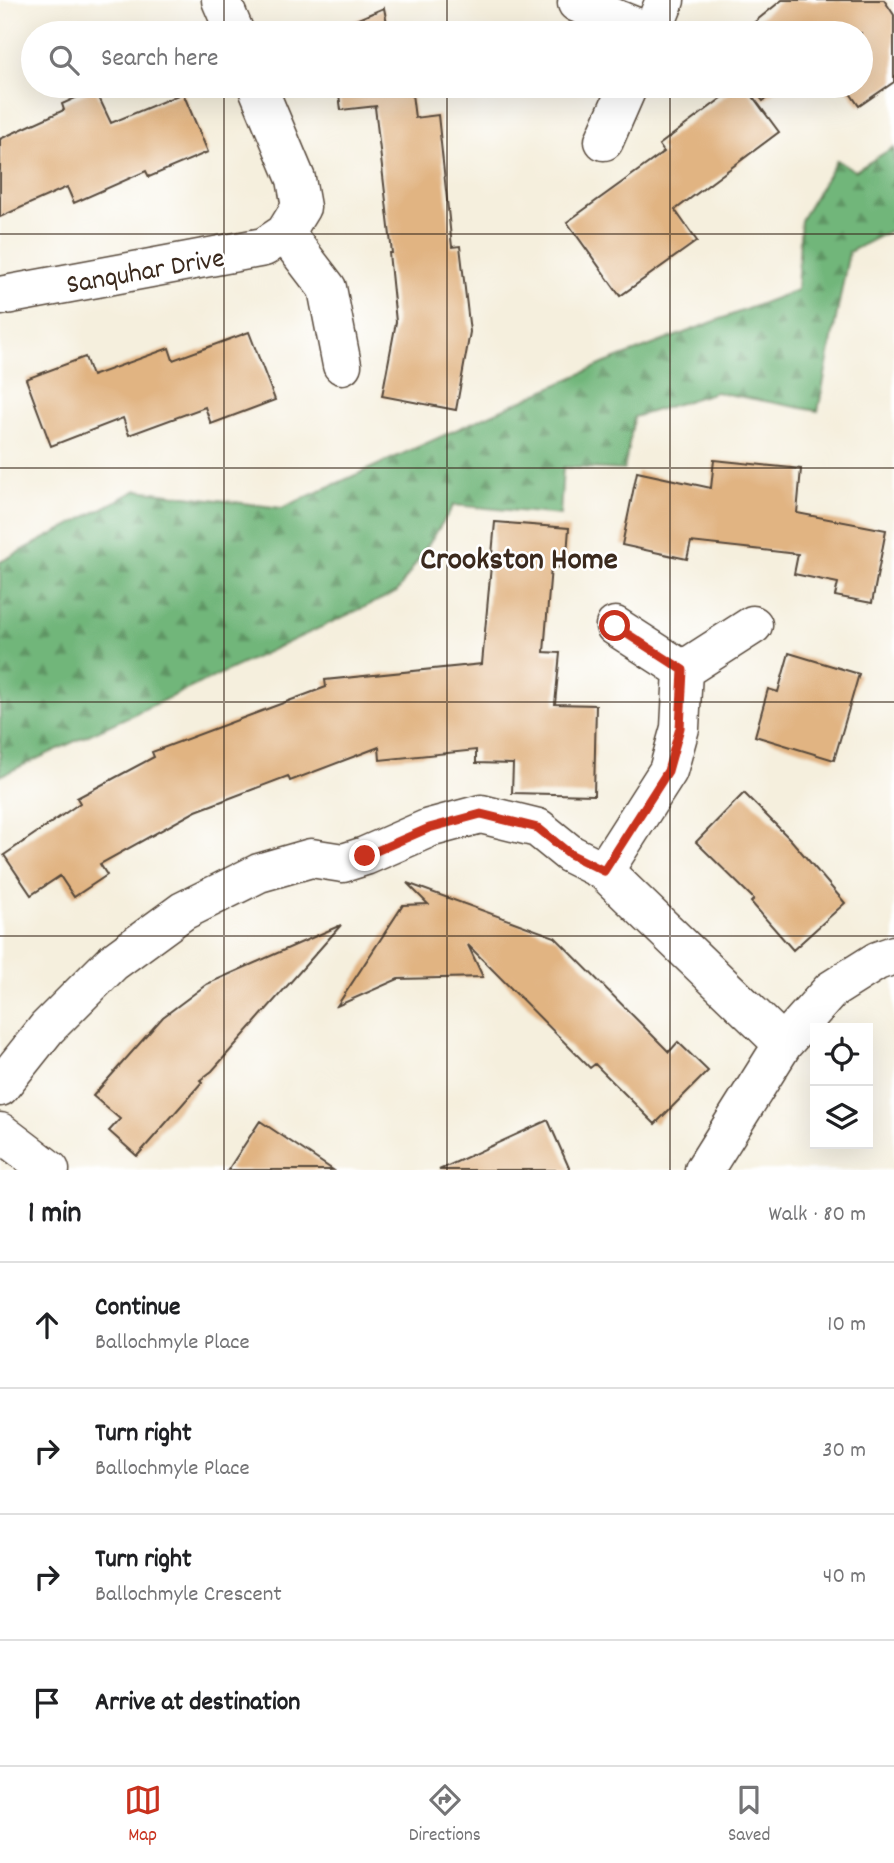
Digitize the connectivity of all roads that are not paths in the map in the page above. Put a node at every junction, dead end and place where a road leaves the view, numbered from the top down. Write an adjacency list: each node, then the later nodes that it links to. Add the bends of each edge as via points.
1 (221, 0): 4 (street)
2 (665, 0): 6 (street)
3 (577, 3): 5 (street)
4 (229, 21)
5 (622, 21)
6 (657, 21)
7 (262, 98): 10 (street, via 296,179 301,207)
8 (623, 98): 9 (street)
9 (604, 141)
10 (285, 233): 11 (street, Sanquhar Drive, via 264,247); 12 (street, via 327,288)
11 (0, 296)
12 (342, 365)
13 (753, 625): 15 (street)
14 (615, 626): 15 (street)
15 (683, 670): 16 (street, via 680,728 668,771)
16 (604, 871): 18 (street); 19 (street, via 570,854 538,828 481,814 429,828 342,863 311,858 259,873 183,911 112,963 47,1028)
17 (894, 954): 18 (street, via 831,990)
18 (783, 1044): 22 (street)
19 (0, 1087)
20 (0, 1132): 21 (street)
21 (50, 1170)
22 (704, 1170)

